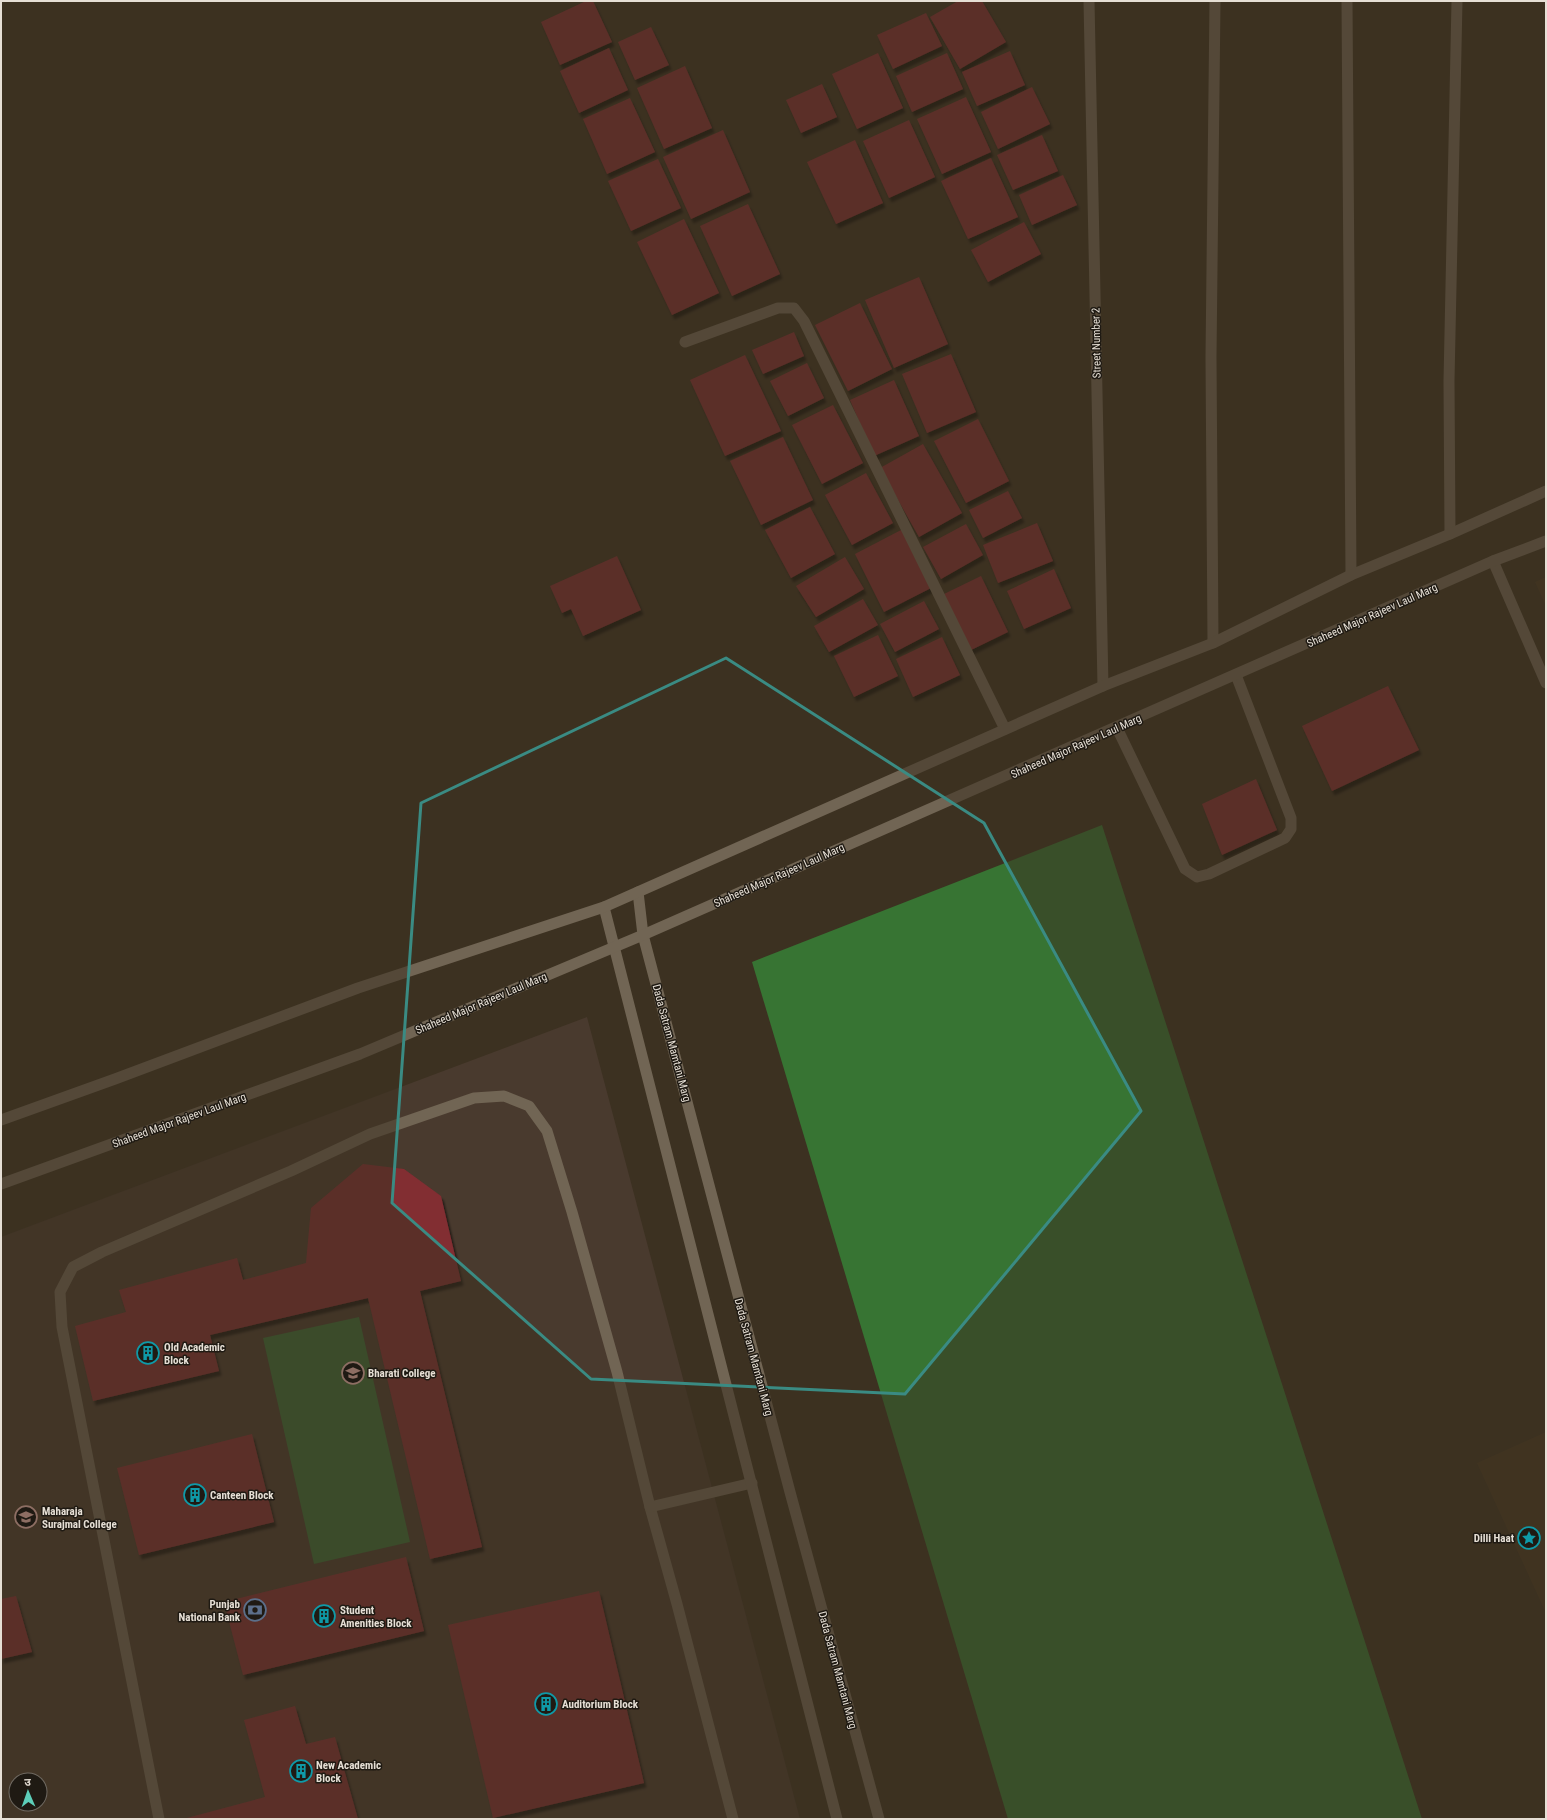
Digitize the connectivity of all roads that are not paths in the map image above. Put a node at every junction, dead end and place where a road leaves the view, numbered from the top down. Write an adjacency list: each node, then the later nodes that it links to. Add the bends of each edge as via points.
1 (1088, 1): 14 (street, Street Number 2)
2 (1215, 1): 11 (street, via 1211,357)
3 (1347, 1): 10 (street)
4 (1457, 1): 7 (street, via 1449,381)
5 (685, 342): 16 (street, via 778,308 794,308 808,328)
6 (1546, 490): 7 (street)
7 (1450, 534): 10 (street)
8 (1546, 541): 9 (street, Shaheed Major Rajeev Laul Marg)
9 (1493, 561): 12 (street, Shaheed Major Rajeev Laul Marg); 13 (street)
10 (1351, 575): 11 (street)
11 (1213, 643): 14 (street)
12 (1236, 675): 15 (street, Shaheed Major Rajeev Laul Marg); 15 (street, via 1291,818 1291,829 1285,838 1209,874 1197,876 1185,869)
13 (1546, 683)
14 (1103, 686): 16 (street)
15 (1117, 728): 19 (street, Shaheed Major Rajeev Laul Marg)
16 (1005, 729): 17 (street)
17 (638, 892): 18 (street); 19 (street, Dada Satram Mamtani Marg)
18 (604, 907): 20 (street); 21 (street, via 358,988)
19 (643, 935): 20 (street, Shaheed Major Rajeev Laul Marg); 28 (street, Dada Satram Mamtani Marg)
20 (614, 947): 22 (street, Shaheed Major Rajeev Laul Marg, via 360,1054); 23 (street)
21 (1, 1120)
22 (1, 1184)
23 (752, 1483): 24 (street); 27 (street)
24 (650, 1507): 25 (street, via 617,1372 570,1204 548,1131 530,1106 504,1096 474,1098 370,1134 73,1267 60,1292 62,1327); 26 (street)
25 (159, 1819)
26 (733, 1819)
27 (837, 1819)
28 (879, 1819)

